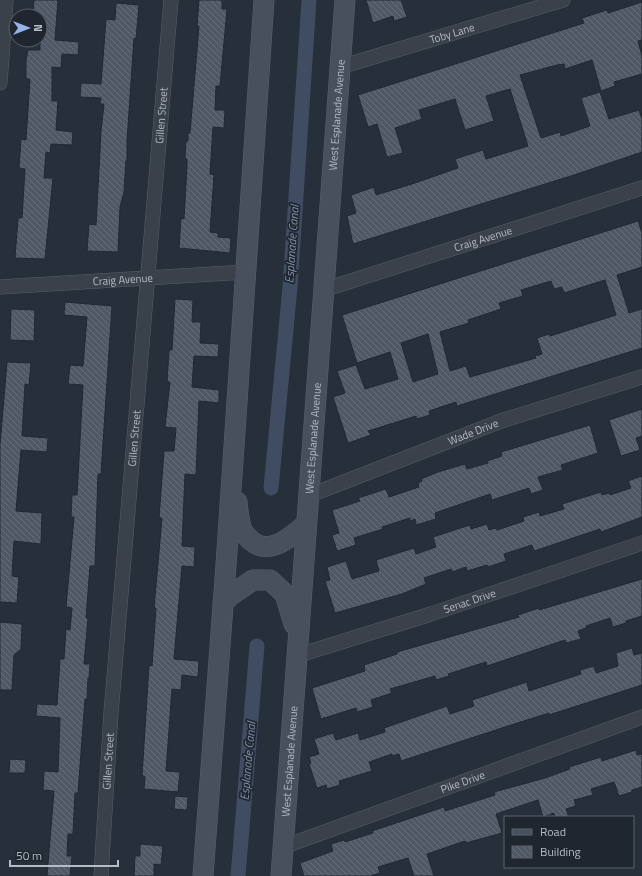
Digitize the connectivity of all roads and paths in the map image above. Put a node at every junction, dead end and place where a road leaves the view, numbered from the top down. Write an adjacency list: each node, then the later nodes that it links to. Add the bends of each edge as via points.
1 (6, 0): 7 (street)
2 (171, 0): 10 (street, Gillen Street)
3 (264, 0): 9 (main road)
4 (345, 0): 6 (main road, West Esplanade Avenue)
5 (563, 0): 6 (street, Toby Lane)
6 (340, 67): 12 (main road, West Esplanade Avenue)
7 (0, 83)
8 (642, 188): 12 (street, Craig Avenue)
9 (245, 272): 10 (street, Craig Avenue); 14 (main road)
10 (149, 279): 11 (street, Craig Avenue); 23 (street, Gillen Street, via 111,713)
11 (0, 287)
12 (323, 290): 15 (main road, West Esplanade Avenue)
13 (642, 377): 15 (street, Wade Drive, via 501,421)
14 (232, 479): 16 (main road, via 243,532 258,545 270,547 288,541); 18 (main road)
15 (308, 496): 16 (main road, West Esplanade Avenue)
16 (306, 524): 19 (main road, West Esplanade Avenue)
17 (642, 543): 20 (street, Senac Drive)
18 (223, 603): 19 (main road, via 253,580 270,580 285,594); 24 (main road)
19 (298, 635): 20 (main road, West Esplanade Avenue)
20 (296, 656): 22 (main road, West Esplanade Avenue)
21 (642, 717): 22 (street, Pike Drive)
22 (283, 847): 25 (main road, West Esplanade Avenue)
23 (101, 876)
24 (203, 876)
25 (281, 876)

